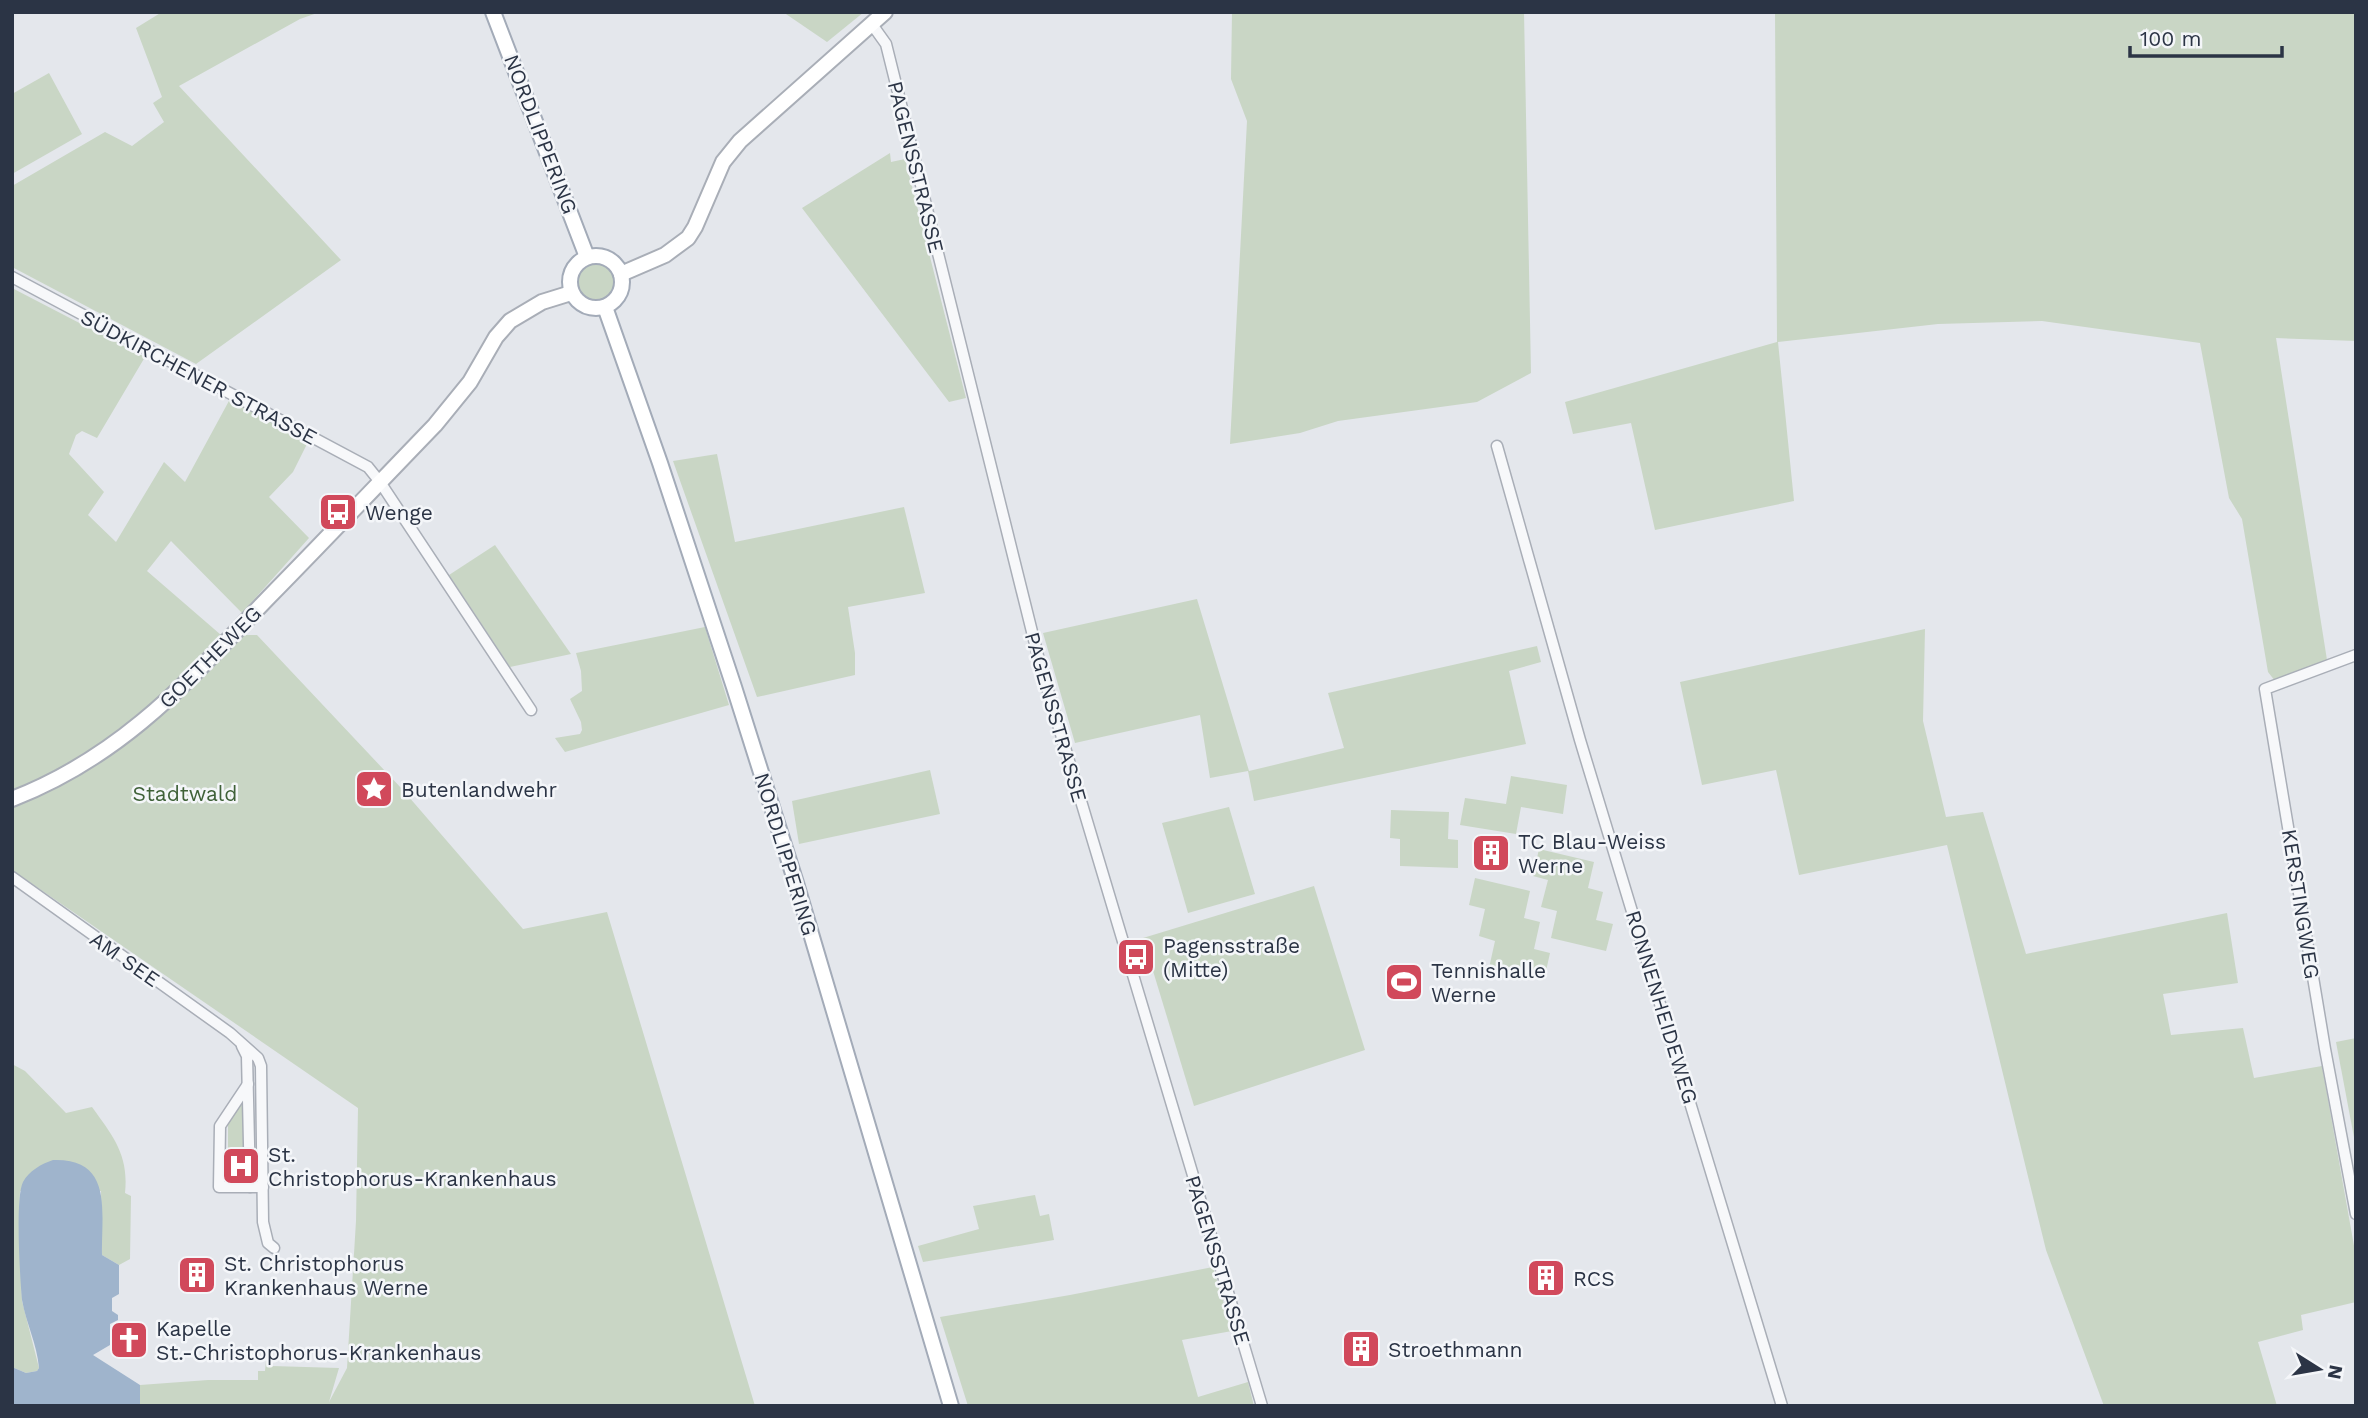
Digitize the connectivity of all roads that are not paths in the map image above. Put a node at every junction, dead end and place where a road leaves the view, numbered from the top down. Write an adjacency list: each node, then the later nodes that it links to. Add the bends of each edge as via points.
1 (493, 12): 4 (main road, NORDLIPPERING)
2 (885, 12): 3 (main road)
3 (871, 23): 5 (main road, via 740,141 723,162 688,238 665,255); 22 (street, PAGENSSTRASSE, via 886,44 1040,664)
4 (587, 257): 5 (main road, via 604,257); 7 (main road, via 573,268)
5 (621, 274): 8 (main road, via 621,291)
6 (12, 278): 10 (street, SÜDKIRCHENER STRASSE, via 349,456 368,467)
7 (571, 293): 8 (main road, via 584,306); 10 (main road, via 542,302 509,321 470,382)
8 (605, 307): 21 (main road, NORDLIPPERING, via 796,883)
9 (1497, 446): 23 (street, RONNENHEIDEWEG, via 1580,740)
10 (380, 482): 12 (street, SÜDKIRCHENER STRASSE); 13 (main road, GOETHEWEG, via 146,720 85,763)
11 (2356, 655): 19 (street, KERSTINGWEG, via 2265,690)
12 (531, 710)
13 (12, 799)
14 (12, 877): 15 (street, AM SEE)
15 (238, 1040): 16 (street, via 247,1056); 18 (street, AM SEE, via 261,1066)
16 (248, 1084): 17 (street); 17 (street, via 220,1126 219,1187)
17 (250, 1186): 18 (street)
18 (263, 1187): 20 (street, AM SEE, via 264,1233)
19 (2356, 1213)
20 (274, 1248)
21 (951, 1406)
22 (1262, 1406)
23 (1782, 1406)

